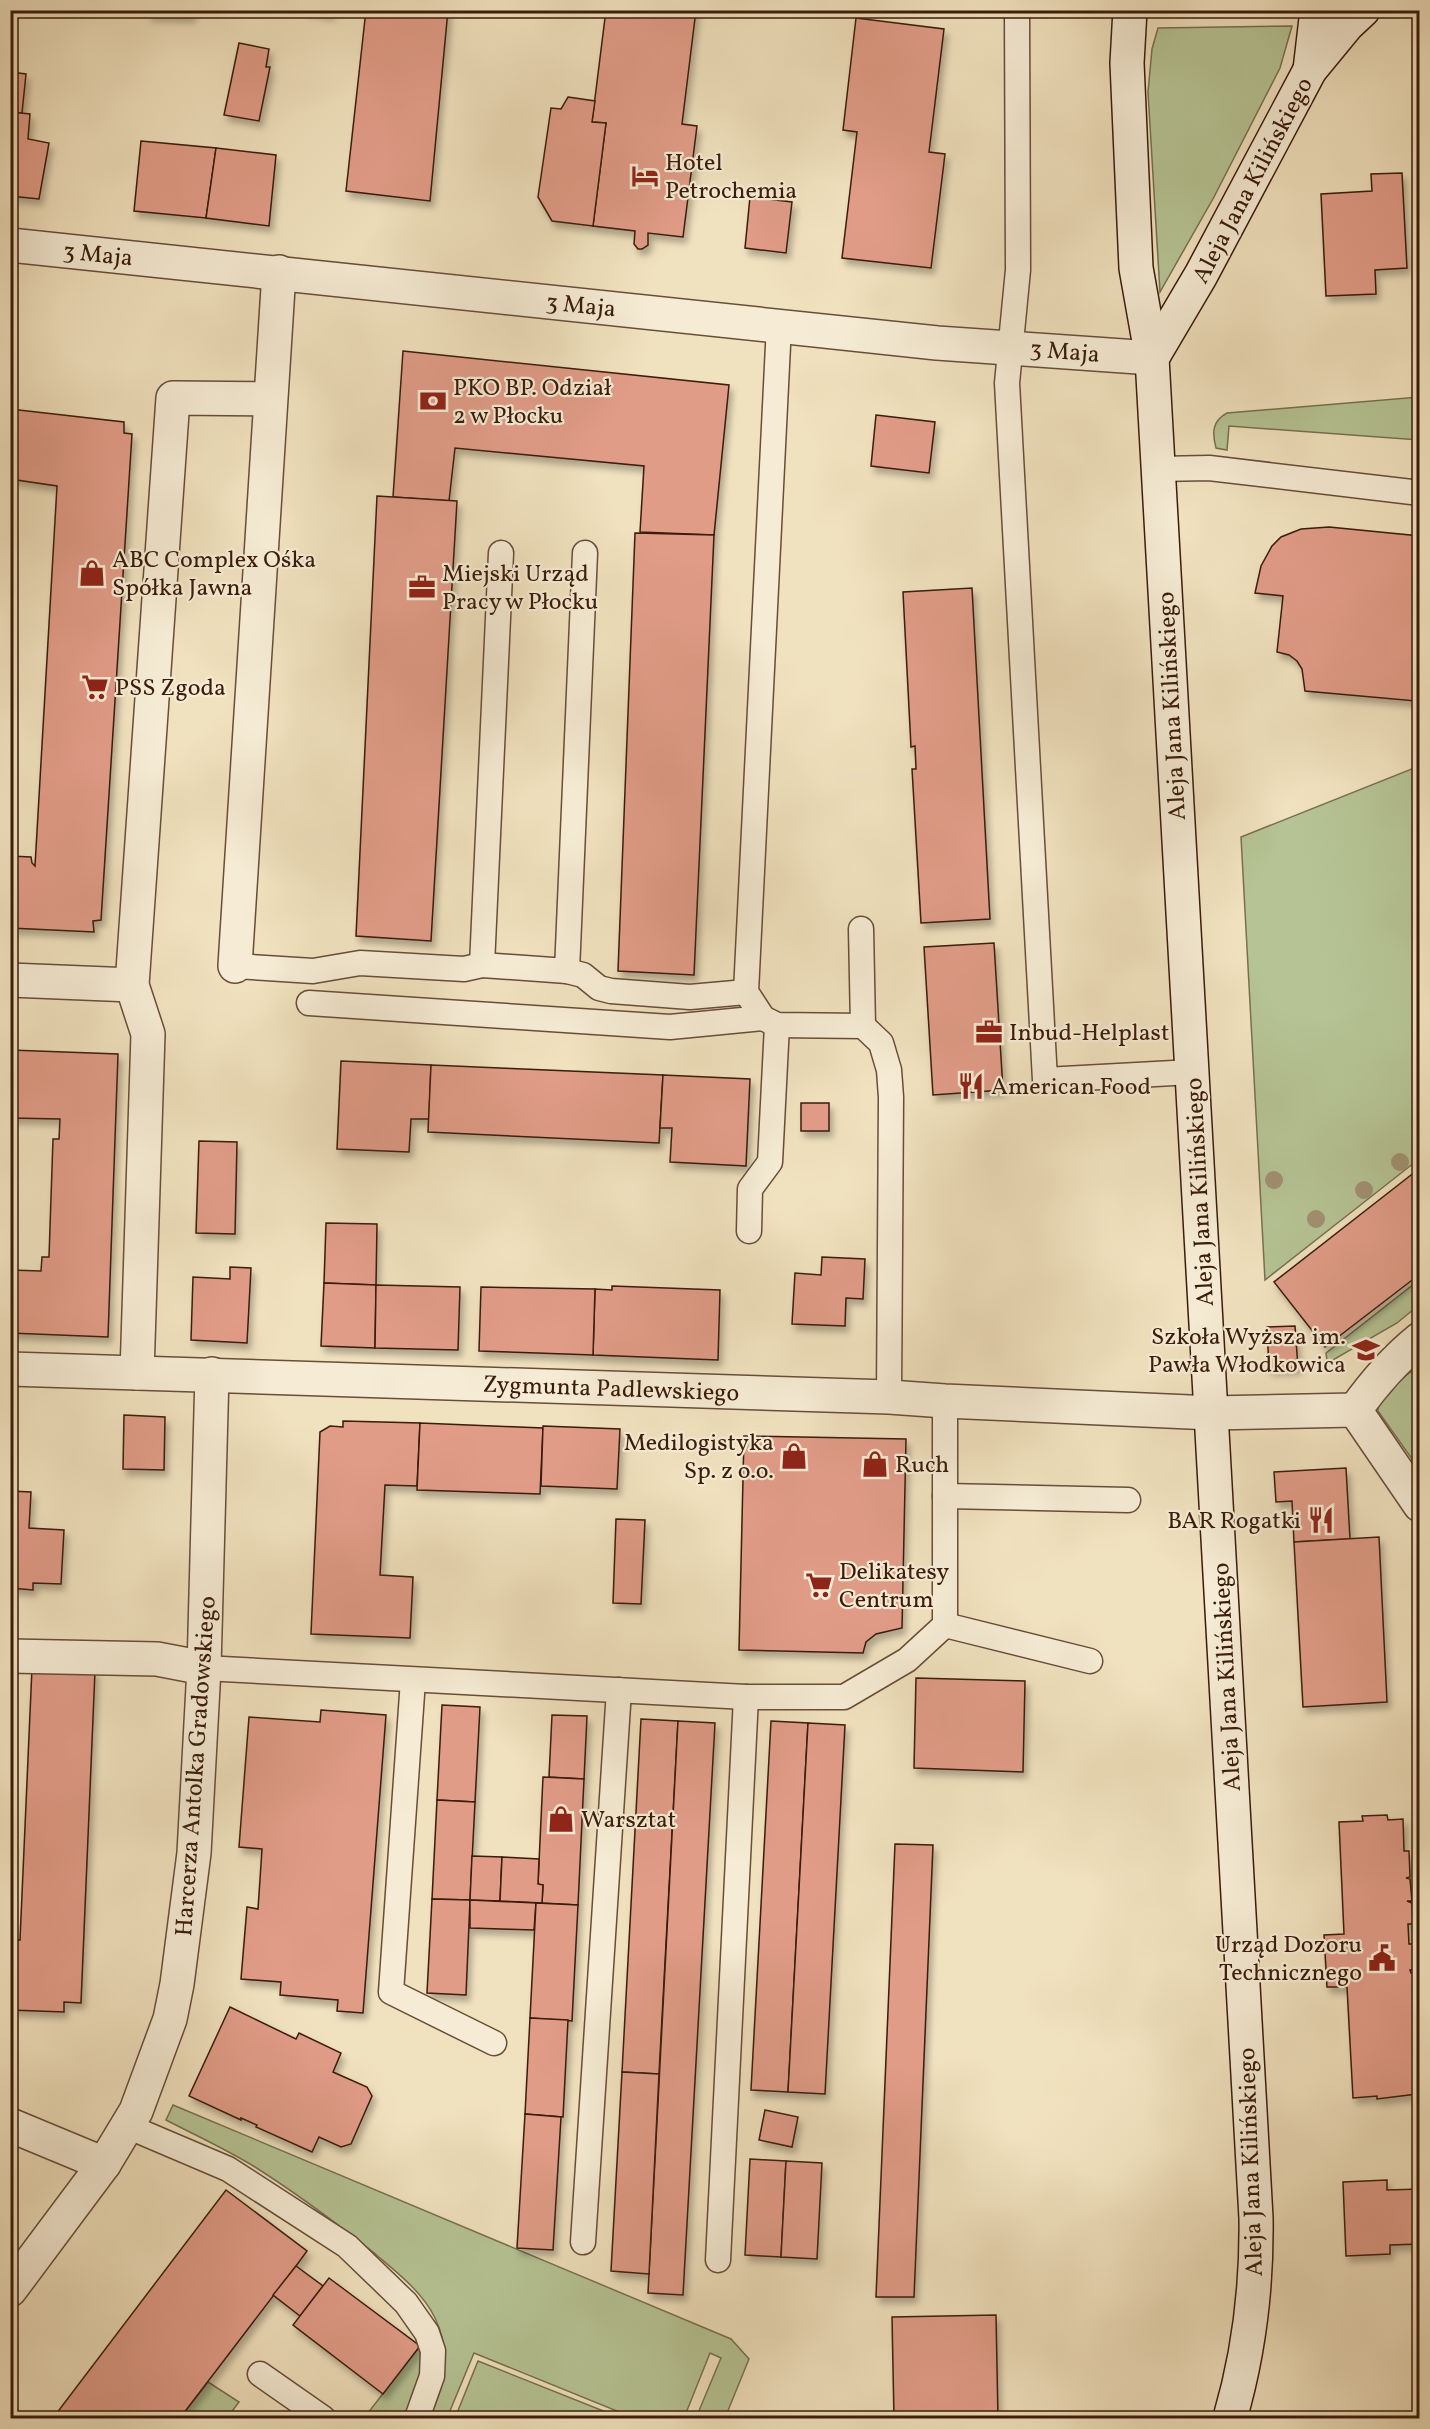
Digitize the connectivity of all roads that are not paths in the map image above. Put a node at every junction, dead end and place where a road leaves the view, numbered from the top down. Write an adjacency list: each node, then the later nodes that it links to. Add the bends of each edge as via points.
1 (1017, 10): 9 (lane, via 1018,270)
2 (1317, 10): 5 (street)
3 (1363, 10): 5 (street, Aleja Jana Kilińskiego)
4 (1131, 12): 10 (street, Aleja Jana Kilińskiego, via 1127,63 1136,268)
5 (1310, 70): 10 (street, Aleja Jana Kilińskiego, via 1201,275)
6 (10, 245): 7 (street, 3 Maja)
7 (279, 272): 8 (street, 3 Maja); 11 (street)
8 (779, 325): 9 (street, 3 Maja); 22 (lane)
9 (1010, 347): 10 (street, 3 Maja); 26 (lane, via 1007,383 1045,1080)
10 (1152, 358): 12 (street, Aleja Jana Kilińskiego)
11 (270, 399): 18 (street); 21 (street, via 173,398)
12 (1158, 469): 13 (lane, via 1216,469); 26 (street, Aleja Jana Kilińskiego)
13 (1419, 493)
14 (501, 553): 17 (lane)
15 (585, 553): 19 (lane)
16 (861, 929): 25 (lane)
17 (482, 965): 18 (lane, via 464,969 360,963 313,971); 19 (lane)
18 (235, 966)
19 (567, 971): 22 (lane, via 611,991 690,997)
20 (10, 980): 21 (street)
21 (132, 985): 30 (street, via 148,1034)
22 (746, 992): 24 (lane)
23 (309, 1003): 24 (lane, via 670,1027)
24 (770, 1022): 25 (lane); 27 (lane, via 770,1162 750,1189)
25 (863, 1026): 32 (lane, via 881,1043 889,1070)
26 (1192, 1072): 35 (street, Aleja Jana Kilińskiego)
27 (749, 1231)
28 (1419, 1339): 34 (street, via 1376,1380)
29 (10, 1369): 30 (street, Zygmunta Padlewskiego)
30 (137, 1373): 31 (street, Zygmunta Padlewskiego)
31 (212, 1374): 32 (street, Zygmunta Padlewskiego); 42 (street, Harcerza Antolka Gradowskiego)
32 (889, 1397): 33 (street, Zygmunta Padlewskiego)
33 (945, 1401): 35 (street, Zygmunta Padlewskiego); 36 (lane)
34 (1355, 1410): 35 (street, Zygmunta Padlewskiego); 38 (street)
35 (1212, 1413): 56 (street, Aleja Jana Kilińskiego, via 1257,2254 1245,2361)
36 (945, 1496): 37 (lane); 39 (lane)
37 (1128, 1500)
38 (1419, 1505)
39 (945, 1625): 41 (lane); 45 (lane, via 908,1660 844,1697)
40 (10, 1656): 42 (street, via 157,1659)
41 (1090, 1661)
42 (204, 1668): 43 (lane); 48 (street, Harcerza Antolka Gradowskiego, via 194,1853 177,1984 170,2019)
43 (412, 1680): 44 (lane); 46 (lane, via 391,1992)
44 (618, 1690): 45 (lane); 50 (lane)
45 (746, 1697): 51 (lane)
46 (494, 2043)
47 (10, 2125): 49 (street)
48 (127, 2126): 49 (street, Harcerza Antolka Gradowskiego); 55 (lane, via 228,2169 347,2246 406,2303 427,2333 433,2350 432,2376)
49 (104, 2164): 52 (street, Harcerza Antolka Gradowskiego)
50 (583, 2242)
51 (718, 2260)
52 (10, 2290)
53 (260, 2374): 54 (lane)
54 (323, 2418)
55 (417, 2418)
56 (1230, 2418)

